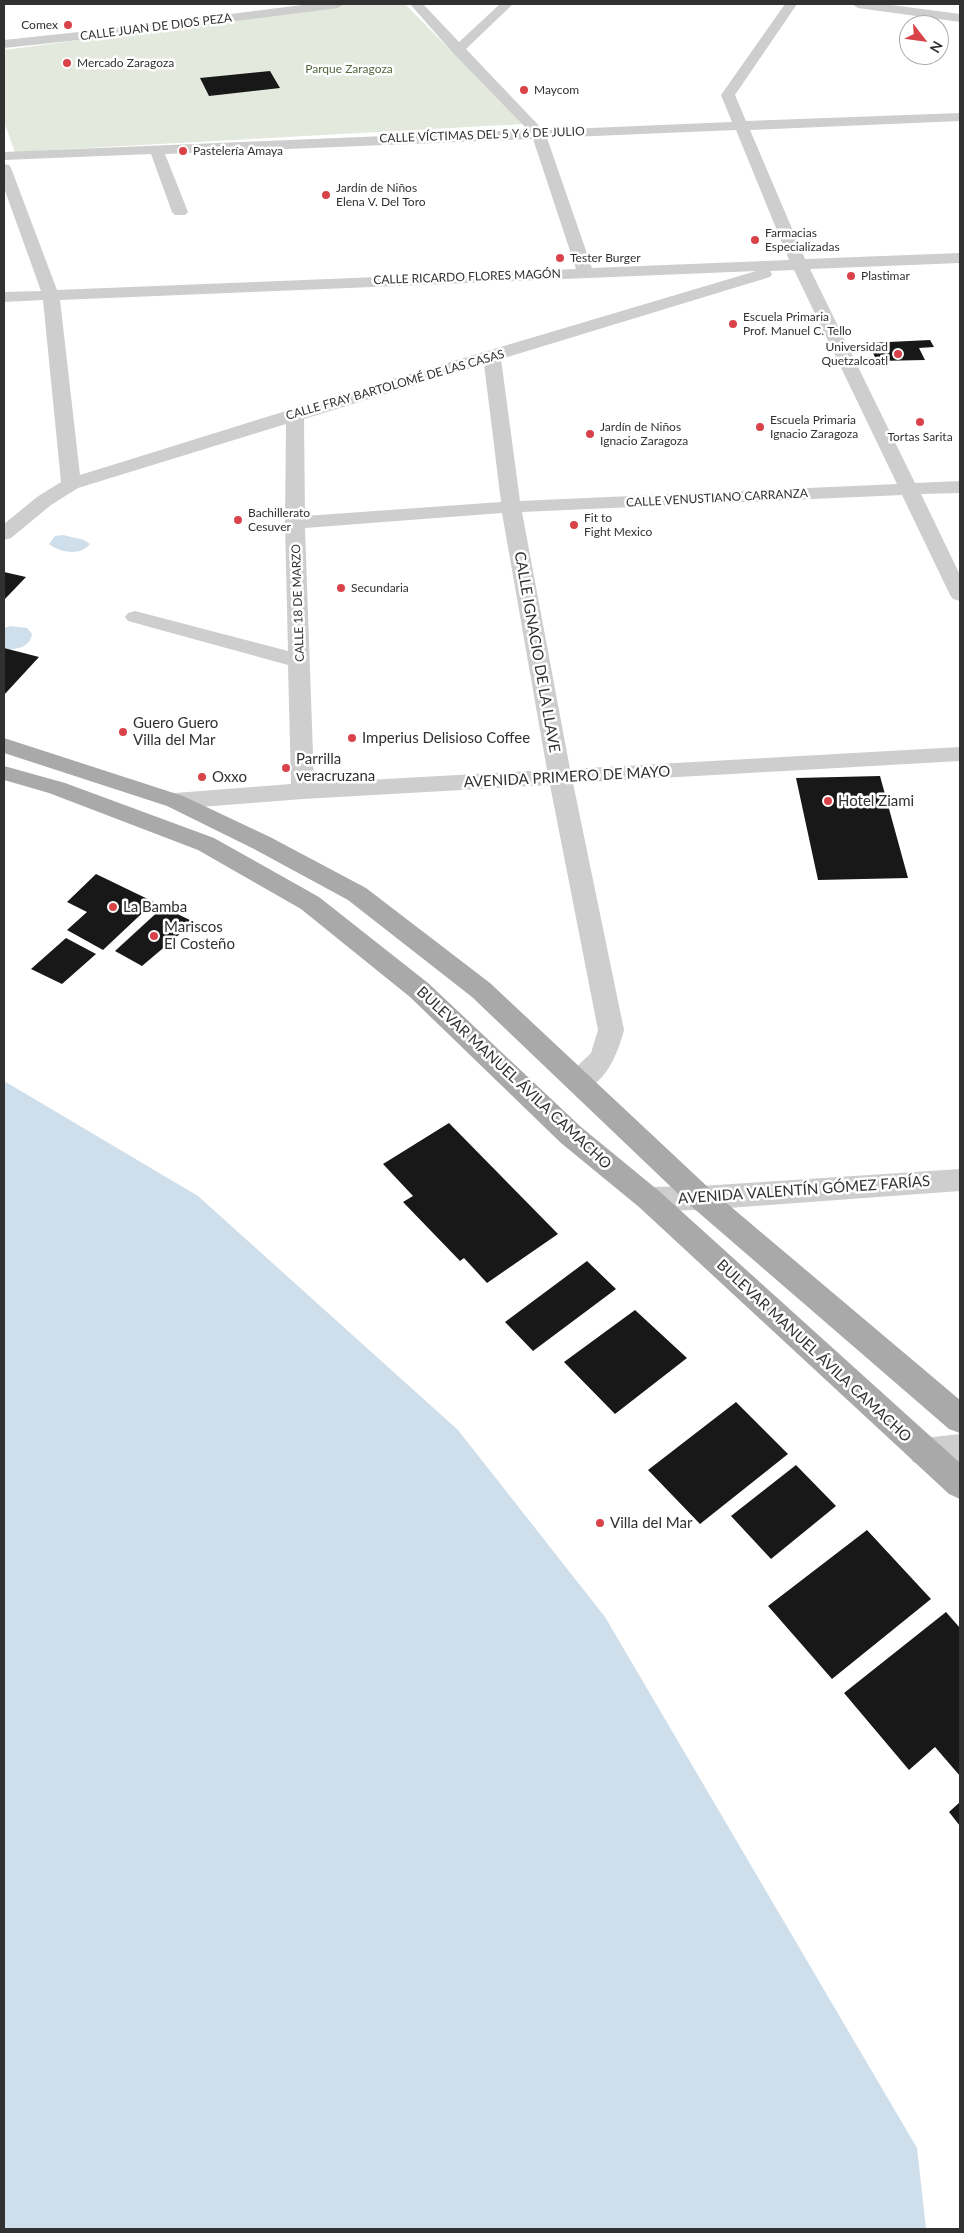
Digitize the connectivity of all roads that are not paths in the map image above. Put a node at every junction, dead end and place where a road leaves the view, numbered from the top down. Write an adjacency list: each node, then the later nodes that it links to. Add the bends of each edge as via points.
1 (228, 4): 8 (street)
2 (338, 4): 8 (street, CALLE JUAN DE DIOS PEZA)
3 (416, 4): 10 (street)
4 (507, 4): 10 (street)
5 (791, 4): 12 (street, via 728,95)
6 (858, 4): 7 (street)
7 (960, 18)
8 (210, 20): 9 (street, CALLE JUAN DE DIOS PEZA)
9 (4, 44)
10 (458, 50): 13 (street)
11 (960, 117): 12 (street, CALLE VÍCTIMAS DEL 5 Y 6 DE JULIO)
12 (742, 124): 13 (street, CALLE VÍCTIMAS DEL 5 Y 6 DE JULIO); 19 (street)
13 (538, 133): 14 (street, CALLE VÍCTIMAS DEL 5 Y 6 DE JULIO); 20 (street)
14 (156, 150): 15 (street, CALLE VÍCTIMAS DEL 5 Y 6 DE JULIO); 17 (street)
15 (4, 156)
16 (4, 168): 21 (street)
17 (180, 212)
18 (960, 258): 19 (street, CALLE RICARDO FLORES MAGÓN)
19 (799, 264): 20 (street, CALLE RICARDO FLORES MAGÓN); 23 (street, CALLE FRAY BARTOLOMÉ DE LAS CASAS); 27 (street)
20 (585, 272): 21 (street, CALLE RICARDO FLORES MAGÓN)
21 (51, 295): 22 (street, CALLE RICARDO FLORES MAGÓN); 25 (street)
22 (4, 297)
23 (492, 357): 24 (street, CALLE FRAY BARTOLOMÉ DE LAS CASAS); 28 (street, CALLE IGNACIO DE LA LLAVE)
24 (295, 414): 25 (street, CALLE FRAY BARTOLOMÉ DE LAS CASAS); 29 (street, CALLE 18 DE MARZO)
25 (71, 484): 30 (street, CALLE FRAY BARTOLOMÉ DE LAS CASAS, via 44,500)
26 (960, 487): 27 (street, CALLE VENUSTIANO CARRANZA)
27 (911, 490): 28 (street, CALLE VENUSTIANO CARRANZA); 31 (street)
28 (511, 507): 29 (street, CALLE VENUSTIANO CARRANZA); 37 (street, CALLE IGNACIO DE LA LLAVE)
29 (295, 523): 33 (street, CALLE 18 DE MARZO)
30 (4, 534)
31 (960, 595)
32 (135, 617): 33 (street)
33 (300, 661): 38 (street, CALLE 18 DE MARZO)
34 (4, 744): 39 (main road)
35 (960, 754): 37 (street, AVENIDA PRIMERO DE MAYO)
36 (4, 773): 43 (main road, BULEVAR MANUEL ÁVILA CAMACHO, via 57,788 206,844 310,903 419,990 571,1135)
37 (560, 778): 38 (street, AVENIDA PRIMERO DE MAYO); 40 (street, CALLE IGNACIO DE LA LLAVE, via 611,1030 598,1066)
38 (303, 792): 39 (street, AVENIDA PRIMERO DE MAYO)
39 (175, 802): 40 (main road, via 262,843 357,894 481,990)
40 (579, 1081): 42 (main road)
41 (960, 1180): 42 (street, AVENIDA VALENTÍN GÓMEZ FARÍAS)
42 (701, 1198): 43 (street, AVENIDA VALENTÍN GÓMEZ FARÍAS); 44 (main road)
43 (649, 1199): 46 (main road, BULEVAR MANUEL ÁVILA CAMACHO)
44 (960, 1419)
45 (960, 1448): 46 (street)
46 (924, 1452): 47 (main road, BULEVAR MANUEL ÁVILA CAMACHO)
47 (960, 1484)

